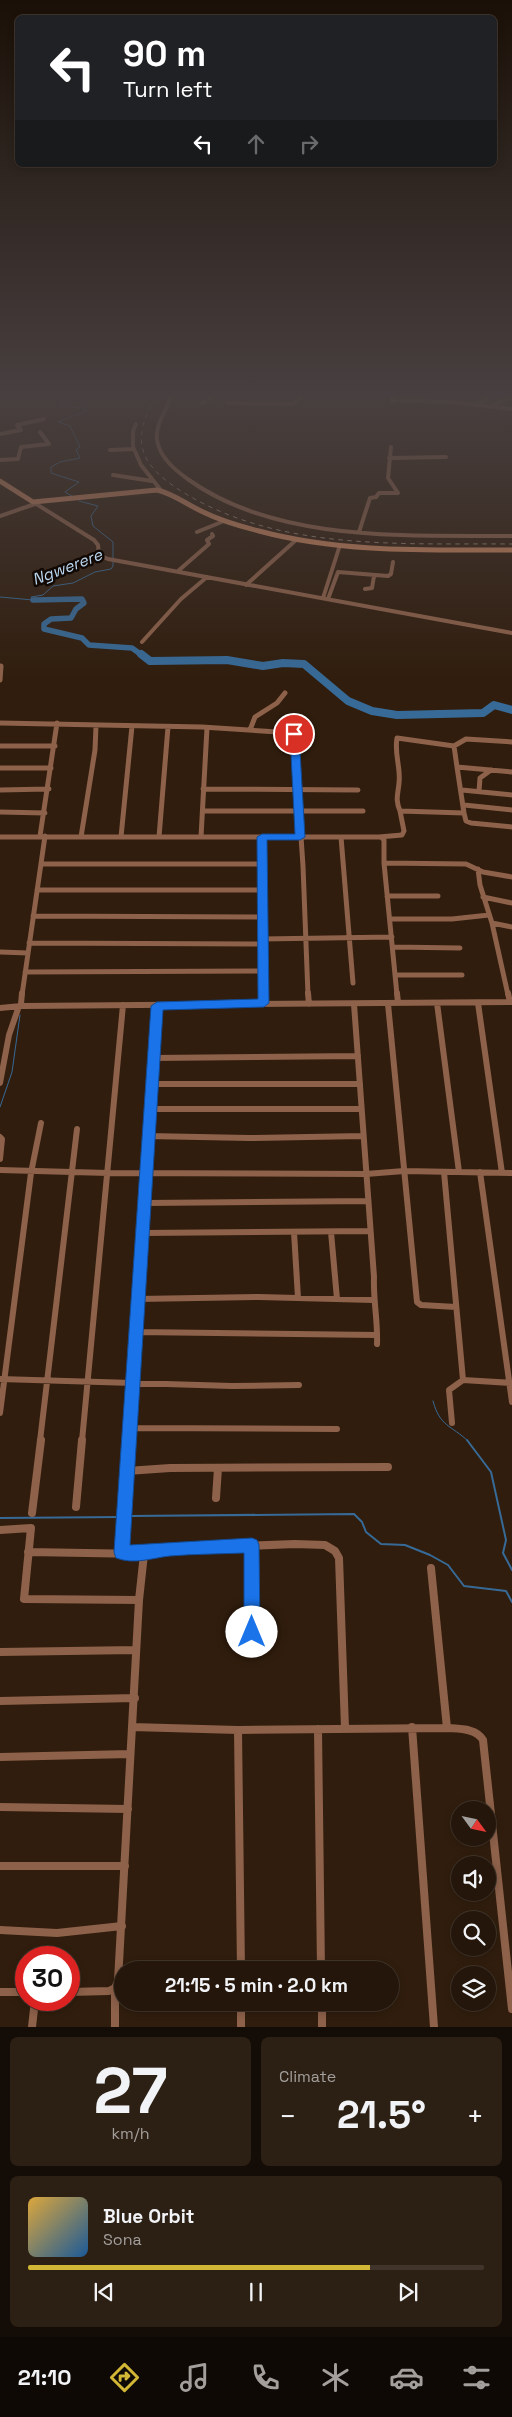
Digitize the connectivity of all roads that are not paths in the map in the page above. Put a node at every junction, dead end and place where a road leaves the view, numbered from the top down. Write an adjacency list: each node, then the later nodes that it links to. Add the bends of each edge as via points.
1 (16, 492): 6 (main road)
2 (136, 492): 6 (main road)
3 (167, 492): 8 (main road, via 191,507)
4 (206, 492): 10 (street, via 263,516 312,527)
5 (397, 492): 10 (street, via 379,493 370,498)
6 (34, 503): 7 (street); 17 (street, via 94,540 100,555 108,559)
7 (0, 516)
8 (224, 521): 9 (street); 13 (main road)
9 (197, 532)
10 (359, 532): 12 (street)
11 (212, 534): 17 (street, via 207,540 210,543)
12 (512, 536)
13 (296, 540): 14 (main road); 20 (street)
14 (340, 545): 15 (main road); 22 (street)
15 (512, 550)
16 (393, 562): 18 (street, via 390,575)
17 (178, 571): 19 (street)
18 (374, 576): 21 (street, via 372,588); 22 (street, via 338,572)
19 (207, 577): 20 (street); 24 (street, via 181,599)
20 (246, 585): 22 (street)
21 (365, 589)
22 (325, 599): 23 (street)
23 (512, 633)
24 (142, 642)
25 (1, 666): 26 (street)
26 (0, 680)
27 (285, 693): 34 (street, via 283,699 255,717)
28 (0, 723): 29 (street)
29 (57, 723): 30 (street); 37 (street)
30 (96, 726): 31 (street); 64 (street)
31 (132, 726): 32 (street); 65 (street)
32 (168, 727): 33 (street); 66 (street)
33 (207, 728): 34 (street); 45 (street)
34 (250, 730): 46 (street, via 294,732)
35 (512, 742): 38 (street, via 466,739)
36 (0, 746): 37 (street)
37 (55, 746): 41 (street)
38 (454, 746): 39 (street); 56 (street, via 401,738 396,740 398,784 395,801)
39 (457, 767): 42 (street); 49 (street)
40 (0, 768): 41 (street)
41 (52, 768): 44 (street)
42 (491, 770): 43 (street); 50 (street, via 480,778)
43 (512, 772)
44 (49, 789): 47 (street); 58 (street)
45 (203, 789): 46 (street); 59 (street)
46 (298, 789): 48 (street); 54 (street)
47 (0, 790)
48 (358, 790)
49 (462, 790): 50 (street); 52 (street)
50 (479, 791): 51 (street)
51 (512, 795)
52 (464, 805): 53 (street); 60 (street)
53 (512, 810)
54 (299, 811): 55 (street); 59 (street); 69 (street)
55 (363, 811)
56 (400, 811): 60 (street); 71 (street, via 404,833)
57 (0, 812): 58 (street)
58 (45, 812): 62 (street)
59 (203, 812): 67 (street)
60 (464, 813): 61 (street, via 466,821 471,823)
61 (512, 827)
62 (42, 836): 63 (street); 64 (street); 73 (street)
63 (0, 837)
64 (81, 837): 65 (street)
65 (121, 837): 66 (street)
66 (159, 837): 67 (street)
67 (201, 837): 68 (street)
68 (262, 837): 69 (street); 74 (street)
69 (300, 837): 70 (street); 91 (street)
70 (340, 837): 71 (street); 89 (street)
71 (379, 837): 72 (street, via 384,840)
72 (384, 863): 75 (street, via 466,864); 79 (street)
73 (41, 864): 74 (street); 77 (street)
74 (261, 864): 78 (street)
75 (478, 869): 76 (street); 81 (street)
76 (512, 877)
77 (37, 890): 78 (street); 84 (street)
78 (262, 890): 85 (street)
79 (387, 896): 80 (street); 86 (street)
80 (438, 896)
81 (483, 898): 82 (street); 83 (street)
82 (512, 903)
83 (489, 915): 86 (street, via 452,919); 87 (street)
84 (33, 916): 85 (street); 93 (street)
85 (262, 917): 92 (street)
86 (390, 919): 90 (street)
87 (492, 923): 88 (street); 103 (street)
88 (512, 927)
89 (348, 937): 90 (street); 91 (street); 102 (street)
90 (392, 937): 94 (street)
91 (305, 938): 92 (street); 108 (street)
92 (263, 941): 93 (street); 98 (street)
93 (29, 943): 97 (street)
94 (393, 947): 95 (street); 100 (street)
95 (460, 948)
96 (0, 952): 97 (street)
97 (28, 952): 99 (street)
98 (262, 971): 99 (street); 104 (street)
99 (25, 972): 112 (street)
100 (395, 975): 101 (street); 105 (street)
101 (462, 975)
102 (353, 983)
103 (511, 1002): 107 (street)
104 (264, 1003): 108 (street); 113 (street)
105 (398, 1003): 106 (street); 110 (street)
106 (437, 1003): 107 (street); 132 (street)
107 (478, 1003): 137 (street)
108 (309, 1004): 109 (street)
109 (354, 1004): 110 (street); 115 (street)
110 (388, 1004): 129 (street)
111 (123, 1005): 112 (street); 113 (street); 135 (street)
112 (21, 1006): 114 (street); 117 (street, via 9,1035)
113 (157, 1006): 116 (street)
114 (0, 1008)
115 (358, 1056): 116 (street); 119 (street)
116 (153, 1058): 118 (street)
117 (0, 1083)
118 (150, 1084): 119 (street); 120 (street)
119 (360, 1084): 121 (street)
120 (150, 1109): 121 (street); 124 (street)
121 (361, 1109): 125 (street)
122 (41, 1123): 130 (street)
123 (77, 1129): 134 (street)
124 (148, 1136): 125 (street); 136 (street)
125 (363, 1136): 139 (street)
126 (0, 1137): 127 (street)
127 (0, 1159)
128 (0, 1170): 130 (street)
129 (404, 1171): 131 (street); 139 (street); 150 (street, via 417,1302)
130 (31, 1172): 134 (street); 154 (street, via 21,1262)
131 (444, 1172): 132 (street); 150 (street)
132 (459, 1172): 133 (street)
133 (480, 1172): 137 (street); 159 (street)
134 (70, 1173): 135 (street); 155 (street)
135 (108, 1173): 136 (street); 157 (street)
136 (146, 1173): 139 (street); 141 (street)
137 (502, 1173): 138 (street)
138 (512, 1173)
139 (366, 1174): 140 (street)
140 (368, 1201): 141 (street); 142 (street)
141 (146, 1203): 145 (street)
142 (370, 1231): 144 (street); 149 (street)
143 (294, 1232): 144 (street); 145 (street); 146 (street)
144 (331, 1232): 148 (street)
145 (143, 1233): 147 (street)
146 (298, 1298): 147 (street); 148 (street)
147 (138, 1299): 151 (street)
148 (337, 1299): 149 (street)
149 (373, 1300): 152 (street)
150 (456, 1307): 156 (street)
151 (136, 1332): 152 (street); 158 (street)
152 (378, 1334): 153 (street)
153 (377, 1344)
154 (2, 1379): 155 (street); 162 (street)
155 (48, 1380): 157 (street); 171 (street)
156 (463, 1380): 159 (street); 163 (street, via 449,1390)
157 (89, 1381): 158 (street); 170 (street)
158 (132, 1382): 160 (street); 164 (street)
159 (511, 1383): 161 (street)
160 (299, 1385)
161 (512, 1402)
162 (0, 1413)
163 (452, 1423)
164 (130, 1428): 165 (street); 168 (street)
165 (336, 1430)
166 (388, 1467): 167 (street)
167 (218, 1468): 168 (street); 169 (street)
168 (127, 1471): 175 (street)
169 (216, 1498)
170 (76, 1507)
171 (32, 1513)
172 (0, 1530): 174 (street, via 30,1528)
173 (252, 1545): 176 (street, via 169,1549); 179 (street); 187 (street, via 325,1546 335,1551 339,1558)
174 (28, 1552): 175 (street); 178 (street, via 23,1595 28,1601)
175 (122, 1552): 176 (street)
176 (144, 1554): 178 (street)
177 (431, 1568): 188 (street)
178 (139, 1600): 180 (street)
179 (252, 1632)
180 (136, 1650): 181 (street); 182 (street)
181 (0, 1652)
182 (134, 1698): 183 (street); 184 (street)
183 (0, 1701)
184 (132, 1727): 189 (street); 190 (street)
185 (412, 1727): 187 (street); 188 (street); 214 (street)
186 (318, 1728): 187 (street); 189 (street); 200 (street)
187 (345, 1728)
188 (447, 1728): 205 (street, via 476,1732 483,1740)
189 (238, 1730): 199 (street)
190 (130, 1754): 191 (street); 193 (street)
191 (0, 1757)
192 (0, 1807): 193 (street)
193 (128, 1809): 195 (street)
194 (0, 1866): 195 (street)
195 (125, 1866): 196 (street)
196 (122, 1926): 197 (street, via 56,1933); 198 (street)
197 (0, 1930)
198 (119, 1961)
199 (241, 1961)
200 (321, 1961)
201 (114, 1989): 204 (street)
202 (0, 1992): 203 (street)
203 (15, 1992)
204 (80, 1992)
205 (512, 2009)
206 (34, 2011): 210 (street)
207 (116, 2011): 211 (street)
208 (241, 2011): 212 (street)
209 (322, 2011): 213 (street)
210 (32, 2027)
211 (116, 2027)
212 (241, 2027)
213 (322, 2027)
214 (434, 2027)

